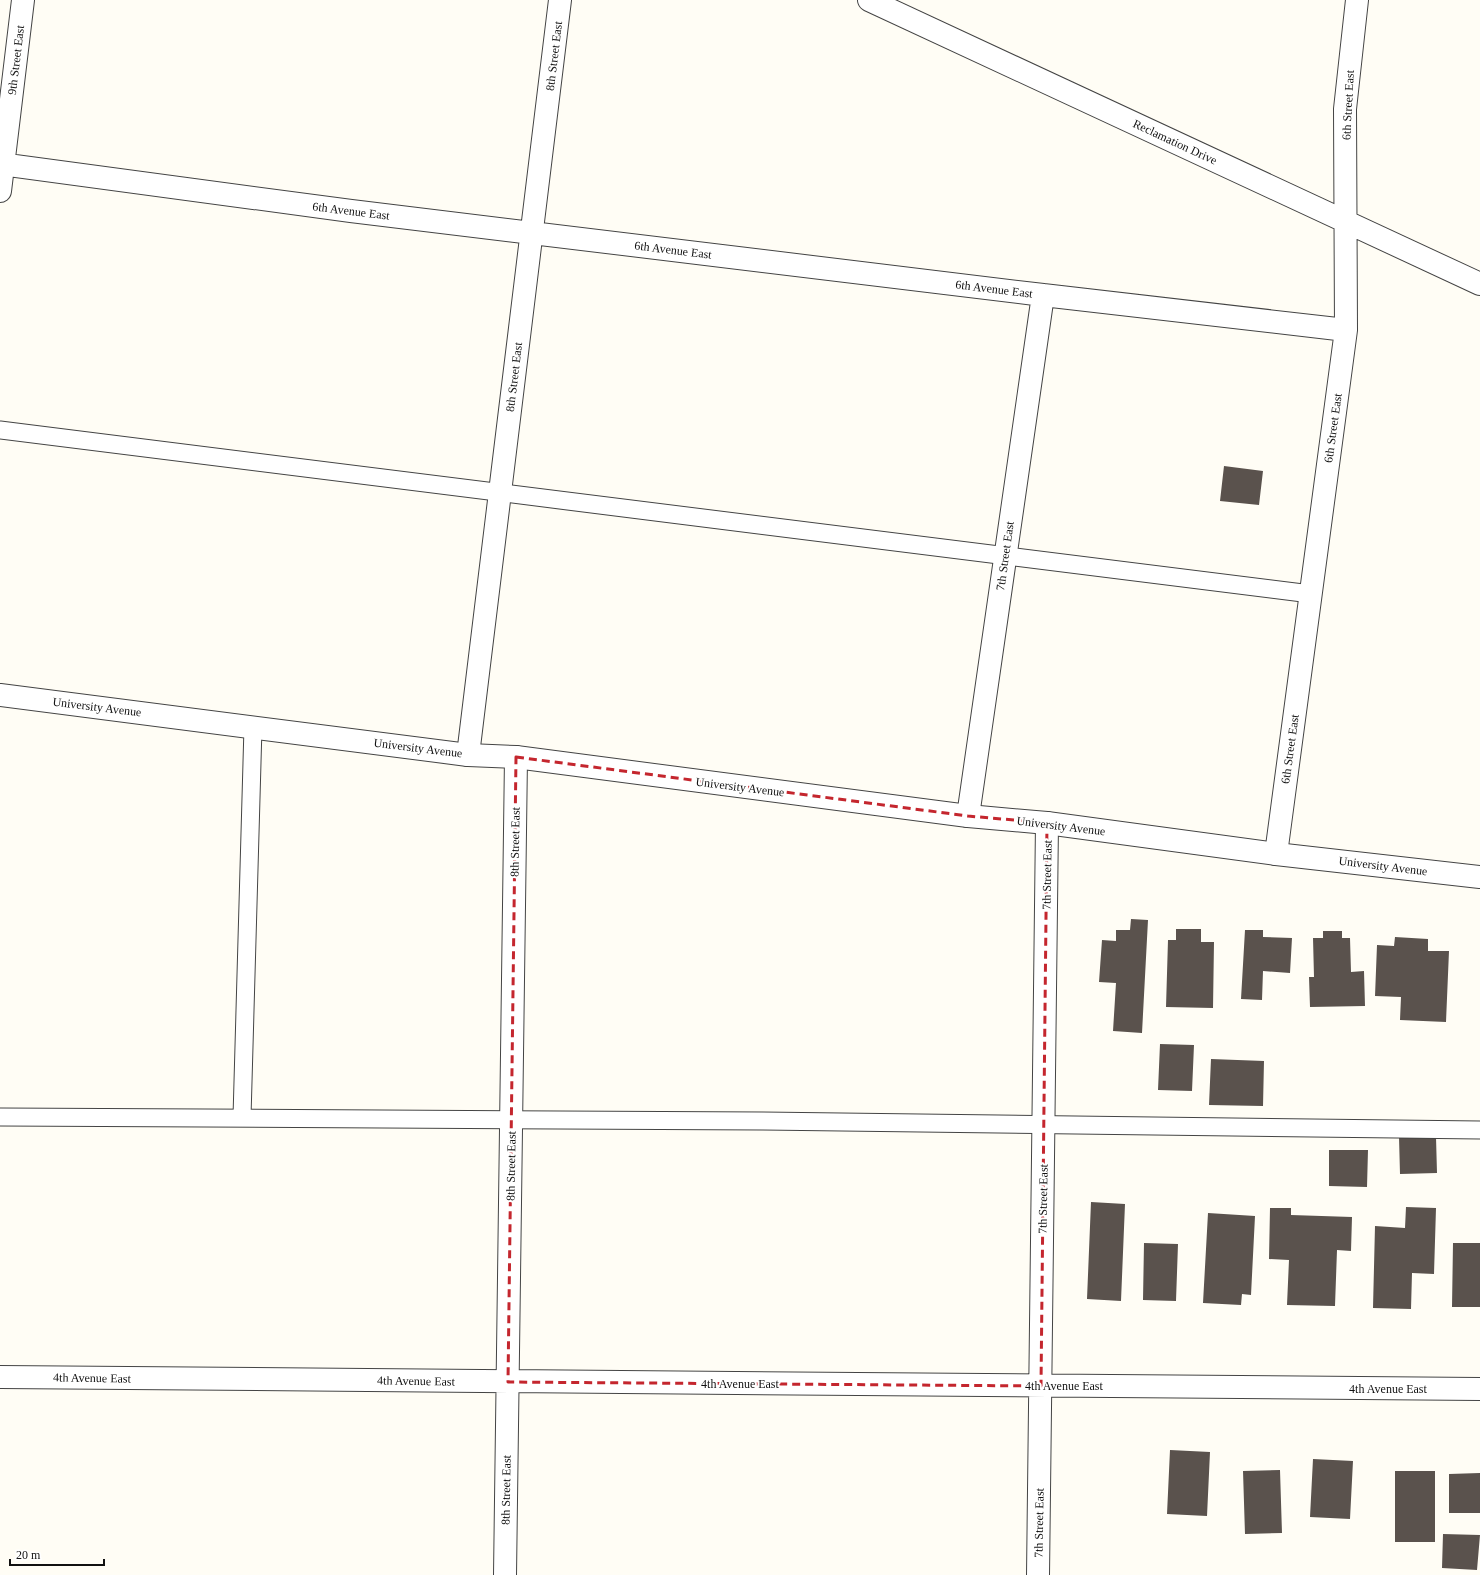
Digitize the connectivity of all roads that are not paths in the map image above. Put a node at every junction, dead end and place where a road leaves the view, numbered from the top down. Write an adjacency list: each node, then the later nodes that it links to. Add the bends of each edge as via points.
1 (23, 0): 5 (street, 9th Street East)
2 (560, 0): 8 (street, 8th Street East)
3 (869, 0): 7 (street, Reclamation Drive)
4 (1357, 0): 7 (street, 6th Street East, via 1345,109)
5 (2, 164): 6 (street, 9th Street East); 8 (street, 6th Avenue East)
6 (0, 191)
7 (1346, 221): 9 (street, Reclamation Drive); 11 (street, 6th Street East)
8 (532, 233): 10 (street, 6th Avenue East); 13 (street, 8th Street East)
9 (1480, 284)
10 (1043, 295): 11 (street, 6th Avenue East); 14 (street, 7th Street East)
11 (1346, 330): 15 (street, 6th Street East)
12 (0, 430): 13 (lane)
13 (500, 492): 14 (lane); 18 (street, 8th Street East)
14 (1005, 556): 15 (lane); 20 (street, 7th Street East)
15 (1311, 594): 22 (street, 6th Street East)
16 (0, 695): 17 (street, University Avenue)
17 (253, 727): 18 (street, University Avenue); 25 (lane)
18 (468, 755): 19 (street, University Avenue)
19 (516, 757): 20 (street, University Avenue); 26 (street, 8th Street East)
20 (968, 816): 21 (street, University Avenue)
21 (1047, 823): 22 (street, University Avenue); 27 (street, 7th Street East)
22 (1276, 854): 23 (street, University Avenue)
23 (1480, 877)
24 (0, 1117): 25 (lane)
25 (242, 1117): 26 (lane)
26 (511, 1119): 27 (lane); 30 (street, 8th Street East)
27 (1044, 1123): 28 (lane); 31 (street, 7th Street East)
28 (1480, 1130)
29 (0, 1377): 30 (street, 4th Avenue East)
30 (508, 1382): 31 (street, 4th Avenue East); 33 (street, 8th Street East)
31 (1041, 1386): 32 (street, 4th Avenue East); 34 (street, 7th Street East)
32 (1480, 1390)
33 (505, 1575)
34 (1038, 1575)

